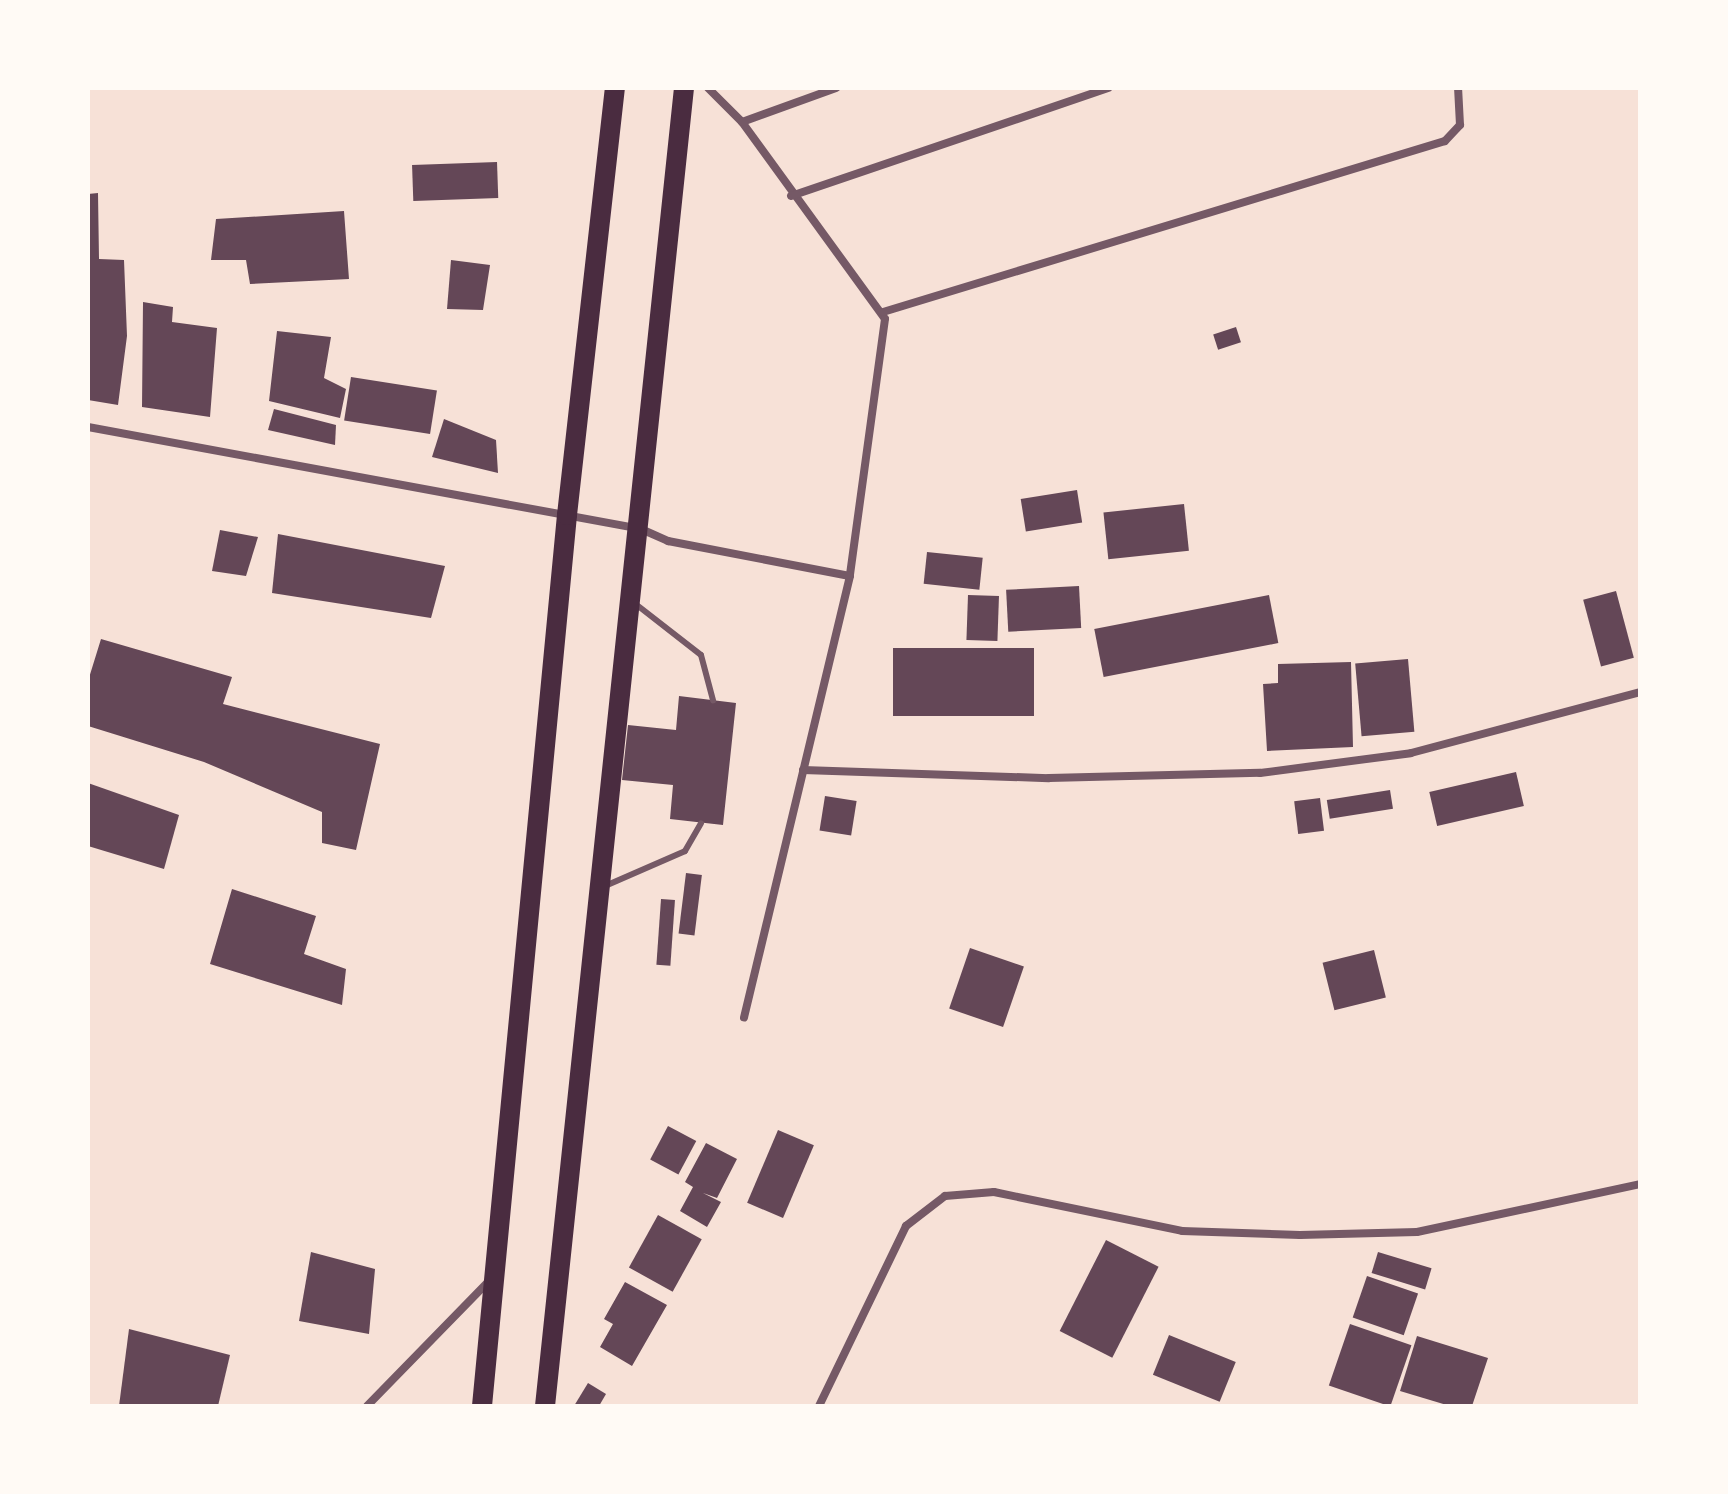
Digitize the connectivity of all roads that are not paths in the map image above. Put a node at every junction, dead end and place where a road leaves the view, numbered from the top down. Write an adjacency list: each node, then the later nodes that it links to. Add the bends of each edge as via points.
1 (615, 88): 11 (main road)
2 (684, 88): 12 (main road)
3 (708, 88): 7 (street)
4 (836, 88): 7 (street)
5 (1108, 88): 8 (street)
6 (1458, 88): 9 (street, via 1460,125 1445,141)
7 (742, 122): 8 (street)
8 (791, 196): 9 (street)
9 (883, 312): 13 (street, via 863,509)
10 (88, 427): 11 (street)
11 (567, 515): 12 (street); 22 (main road)
12 (641, 529): 13 (street, via 668,541); 14 (main road)
13 (850, 576): 17 (street)
14 (633, 602): 16 (lane, via 701,655); 19 (main road)
15 (1640, 692): 17 (street, via 1411,753 1260,773 1049,778)
16 (713, 700)
17 (803, 770): 20 (street)
18 (701, 823): 19 (lane, via 685,851)
19 (601, 888): 25 (main road)
20 (744, 1017)
21 (1640, 1184): 26 (street, via 1417,1232 1314,1234 1182,1231 994,1192 945,1196 906,1226)
22 (494, 1276): 23 (street); 24 (main road)
23 (367, 1406)
24 (482, 1406)
25 (545, 1406)
26 (819, 1406)

